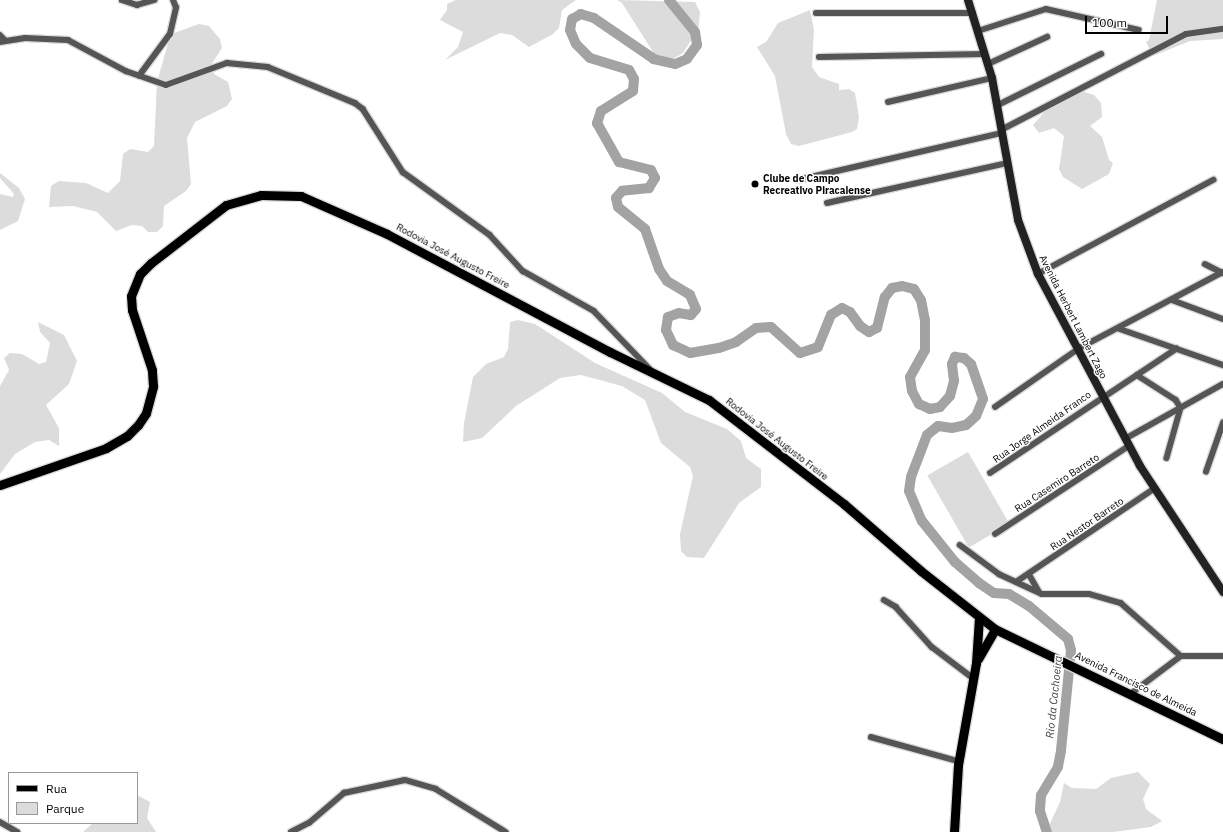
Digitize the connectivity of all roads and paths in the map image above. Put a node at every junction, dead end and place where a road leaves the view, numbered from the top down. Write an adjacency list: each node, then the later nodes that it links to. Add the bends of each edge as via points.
1 (122, 0): 2 (street, via 137,5)
2 (154, 0)
3 (173, 0): 17 (street, via 176,8 170,34)
4 (968, 0): 6 (street, Avenida Herbert Lambert Zago)
5 (816, 13): 6 (street)
6 (973, 13): 9 (street, Avenida Herbert Lambert Zago)
7 (1139, 30): 9 (street, via 1046,9)
8 (1223, 30): 21 (street, via 1186,34)
9 (978, 31): 13 (street, Avenida Herbert Lambert Zago)
10 (0, 35): 12 (street)
11 (1047, 37): 16 (street)
12 (3, 41): 17 (street, via 68,40)
13 (985, 54): 15 (street); 16 (street, Avenida Herbert Lambert Zago)
14 (1101, 54): 20 (street)
15 (819, 57)
16 (988, 64): 18 (street, Avenida Herbert Lambert Zago)
17 (139, 76): 36 (street, via 166,85 213,66 240,63 268,67 296,76 355,103 363,109 403,172 490,235 523,271 594,311)
18 (992, 78): 19 (street); 20 (street, Avenida Herbert Lambert Zago)
19 (888, 102)
20 (998, 105): 21 (street, Avenida Herbert Lambert Zago)
21 (1001, 131): 22 (street, Avenida Herbert Lambert Zago); 23 (street)
22 (1008, 163): 25 (street); 28 (street, Avenida Herbert Lambert Zago, via 1018,220)
23 (798, 180)
24 (1213, 180): 28 (street)
25 (827, 203)
26 (1205, 264): 27 (street)
27 (1223, 273): 29 (street)
28 (1038, 274): 32 (street, Avenida Herbert Lambert Zago)
29 (1172, 300): 30 (street); 31 (street)
30 (1223, 318)
31 (1120, 329): 32 (street); 33 (street)
32 (1078, 349): 38 (street, Avenida Herbert Lambert Zago); 39 (street)
33 (1176, 349): 34 (street); 35 (street, Rua Jorge Almeida Franco)
34 (1223, 365)
35 (1137, 375): 38 (street, Rua Jorge Almeida Franco); 40 (street, via 1176,400)
36 (656, 376): 46 (main road, Rodovia José Augusto Freire, via 443,262 316,200 290,194 261,195 226,205 151,263 134,286 132,310 152,370 153,386 146,413 138,425 127,436 106,448); 55 (main road, Rodovia José Augusto Freire, via 689,389 739,420)
37 (1223, 384): 40 (street, Rua Casemiro Barreto)
38 (1103, 396): 42 (street, Avenida Herbert Lambert Zago); 45 (street, Rua Jorge Almeida Franco)
39 (995, 406)
40 (1181, 408): 42 (street, Rua Casemiro Barreto); 43 (street)
41 (1223, 424): 44 (street)
42 (1127, 442): 47 (street, Avenida Herbert Lambert Zago); 48 (street, Rua Casemiro Barreto)
43 (1167, 458)
44 (1206, 472)
45 (990, 473)
46 (0, 485)
47 (1154, 489): 50 (street, Rua Nestor Barreto); 53 (street, Avenida Herbert Lambert Zago)
48 (995, 534)
49 (960, 545): 51 (street, via 999,574)
50 (1029, 574): 51 (street, Rua Nestor Barreto); 52 (street)
51 (1016, 582): 52 (street)
52 (1039, 591): 57 (street, via 1053,596 1089,594 1121,603)
53 (1223, 592)
54 (884, 600): 60 (street, via 896,607 932,646)
55 (979, 618): 56 (main road, Rodovia José Augusto Freire); 59 (main road)
56 (995, 629): 59 (main road); 61 (main road, Avenida Francisco de Almeida)
57 (1181, 656): 58 (street); 61 (street)
58 (1223, 656)
59 (976, 662): 60 (main road)
60 (973, 678): 64 (main road)
61 (1132, 693): 63 (main road, Avenida Francisco de Almeida)
62 (871, 737): 64 (street)
63 (1223, 739)
64 (958, 761): 69 (main road)
65 (0, 822): 66 (street)
66 (17, 832)
67 (291, 832): 68 (street, via 309,823 344,793 405,780 436,789)
68 (506, 832)
69 (954, 832)

